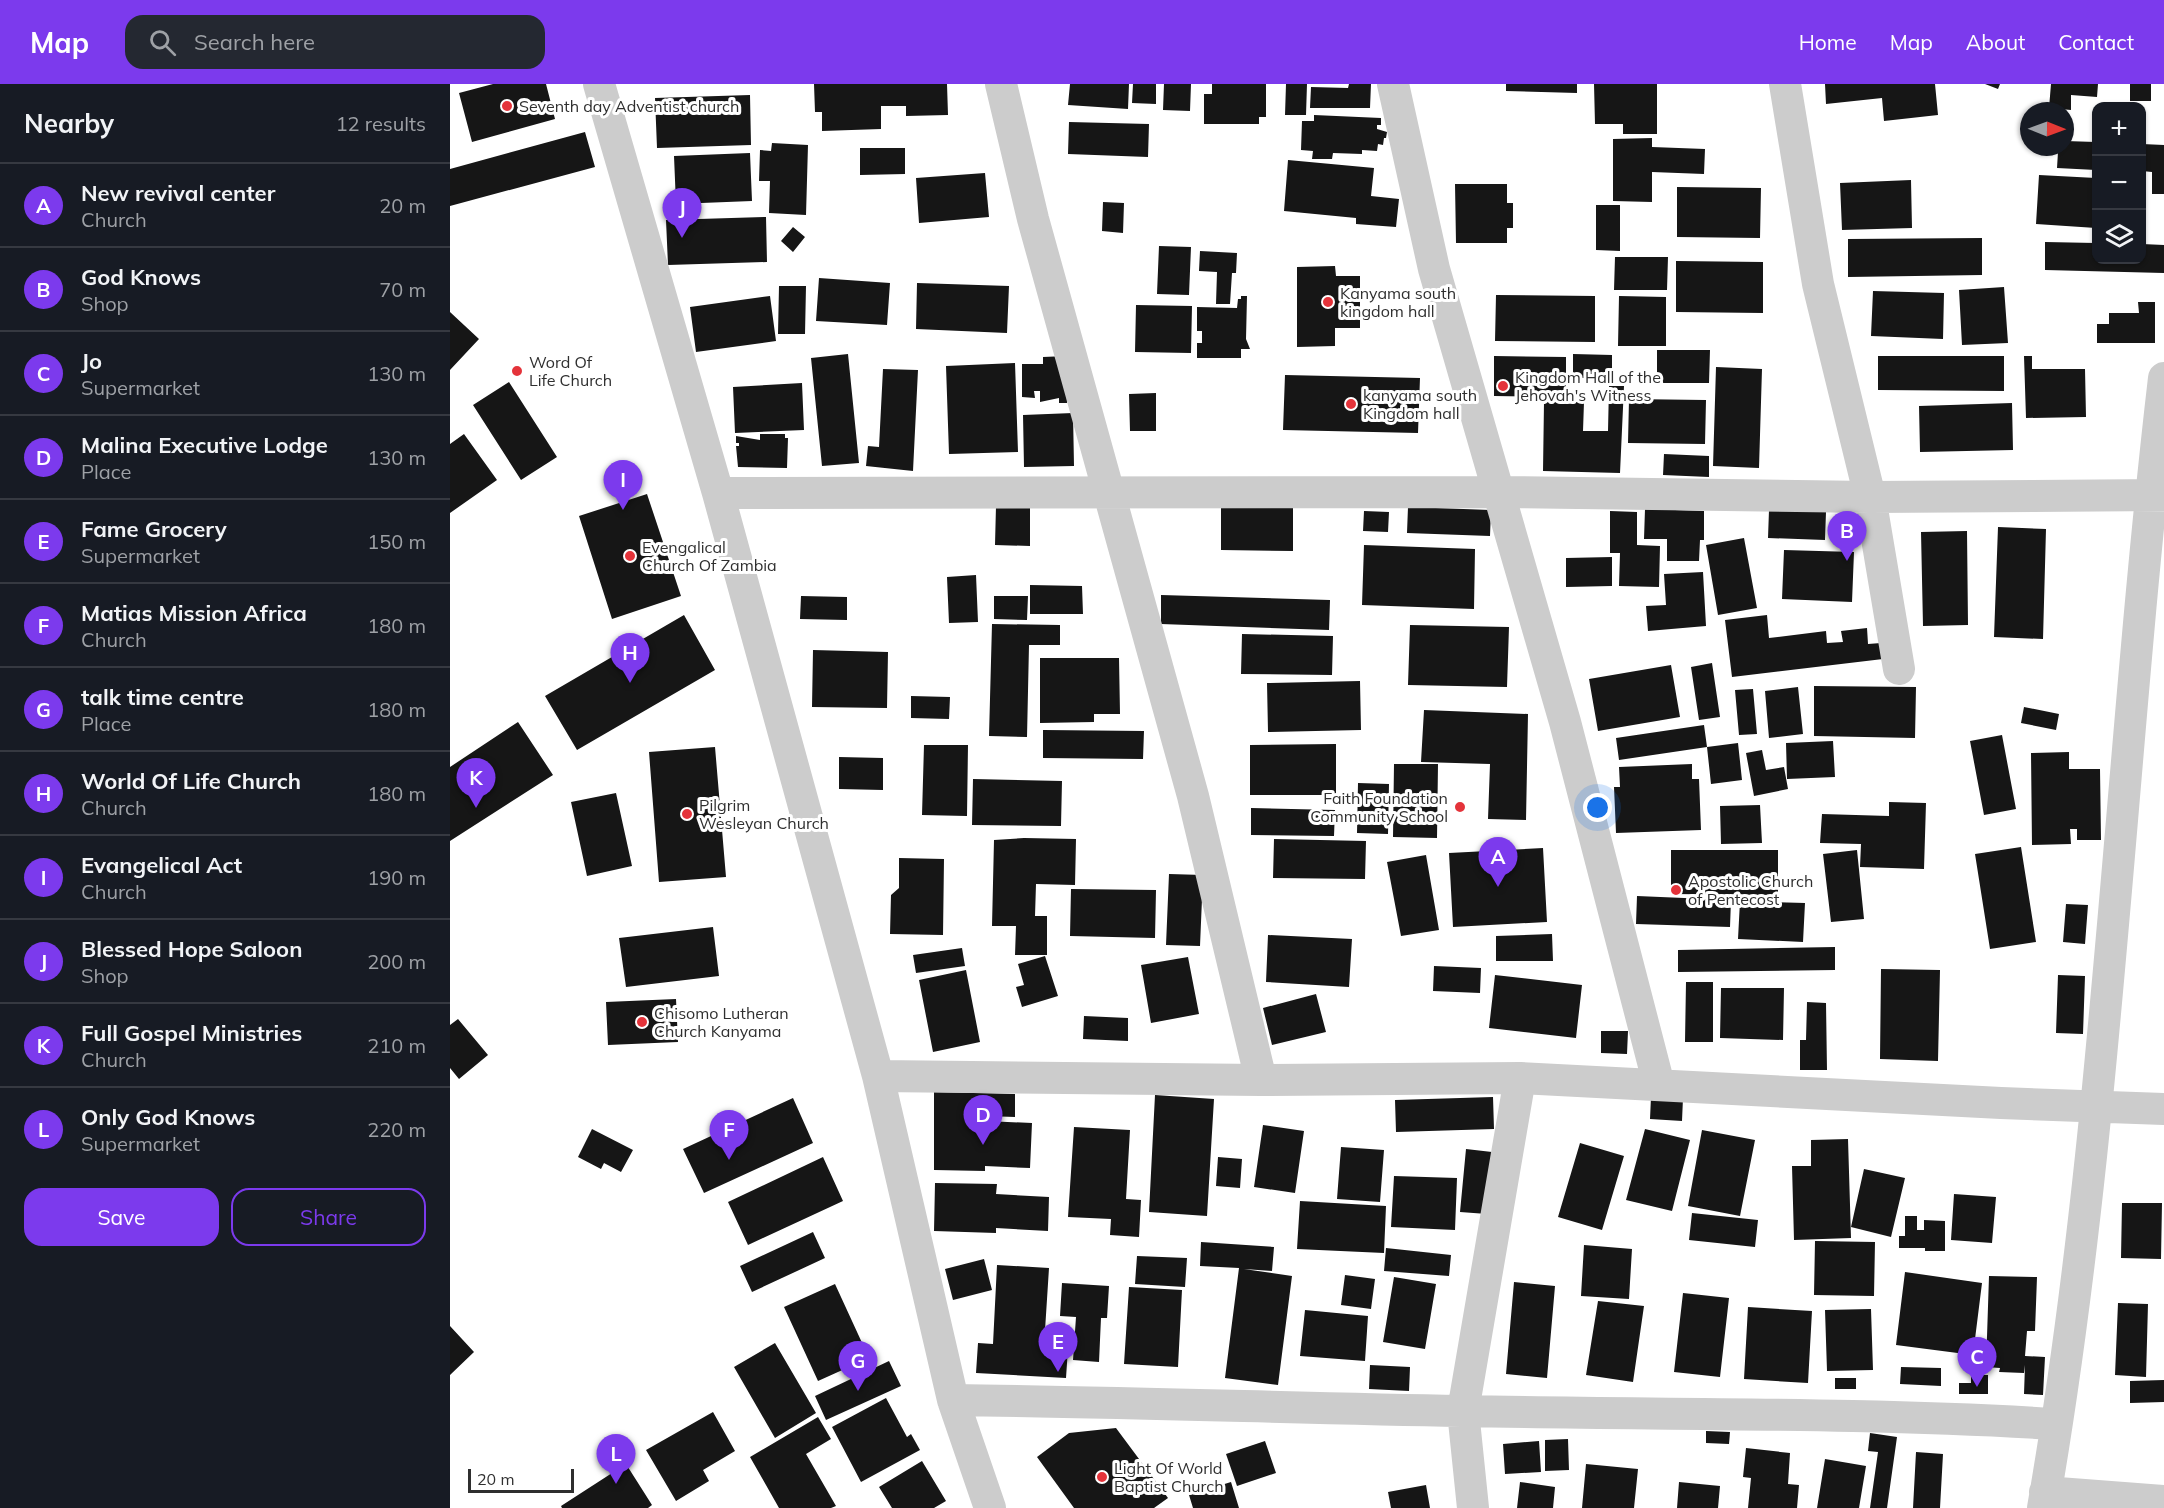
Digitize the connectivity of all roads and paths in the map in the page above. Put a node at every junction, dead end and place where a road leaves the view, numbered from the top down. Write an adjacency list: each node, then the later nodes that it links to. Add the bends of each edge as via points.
1 (599, 84): 7 (street)
2 (1001, 84): 8 (street, via 1033,219)
3 (1393, 84): 6 (street, via 1434,269)
4 (1785, 84): 10 (street, via 1818,284)
5 (2164, 378): 9 (street)
6 (1500, 492): 8 (street); 10 (street); 15 (street, via 1565,722)
7 (718, 493): 8 (street); 12 (street)
8 (1111, 493): 14 (street, via 1193,796)
9 (2157, 495): 10 (street); 16 (street)
10 (1870, 497): 11 (street)
11 (1899, 669)
12 (878, 1076): 14 (street); 18 (street)
13 (1520, 1078): 14 (street); 15 (street); 19 (street)
14 (1261, 1080)
15 (1659, 1085): 16 (street)
16 (2096, 1106): 17 (street); 20 (street)
17 (2164, 1109)
18 (953, 1400): 19 (street); 23 (street)
19 (1462, 1412): 20 (street, via 1970,1419); 24 (street)
20 (2055, 1424): 21 (street)
21 (2044, 1500): 22 (street)
22 (2164, 1501)
23 (990, 1508)
24 (1473, 1508)

